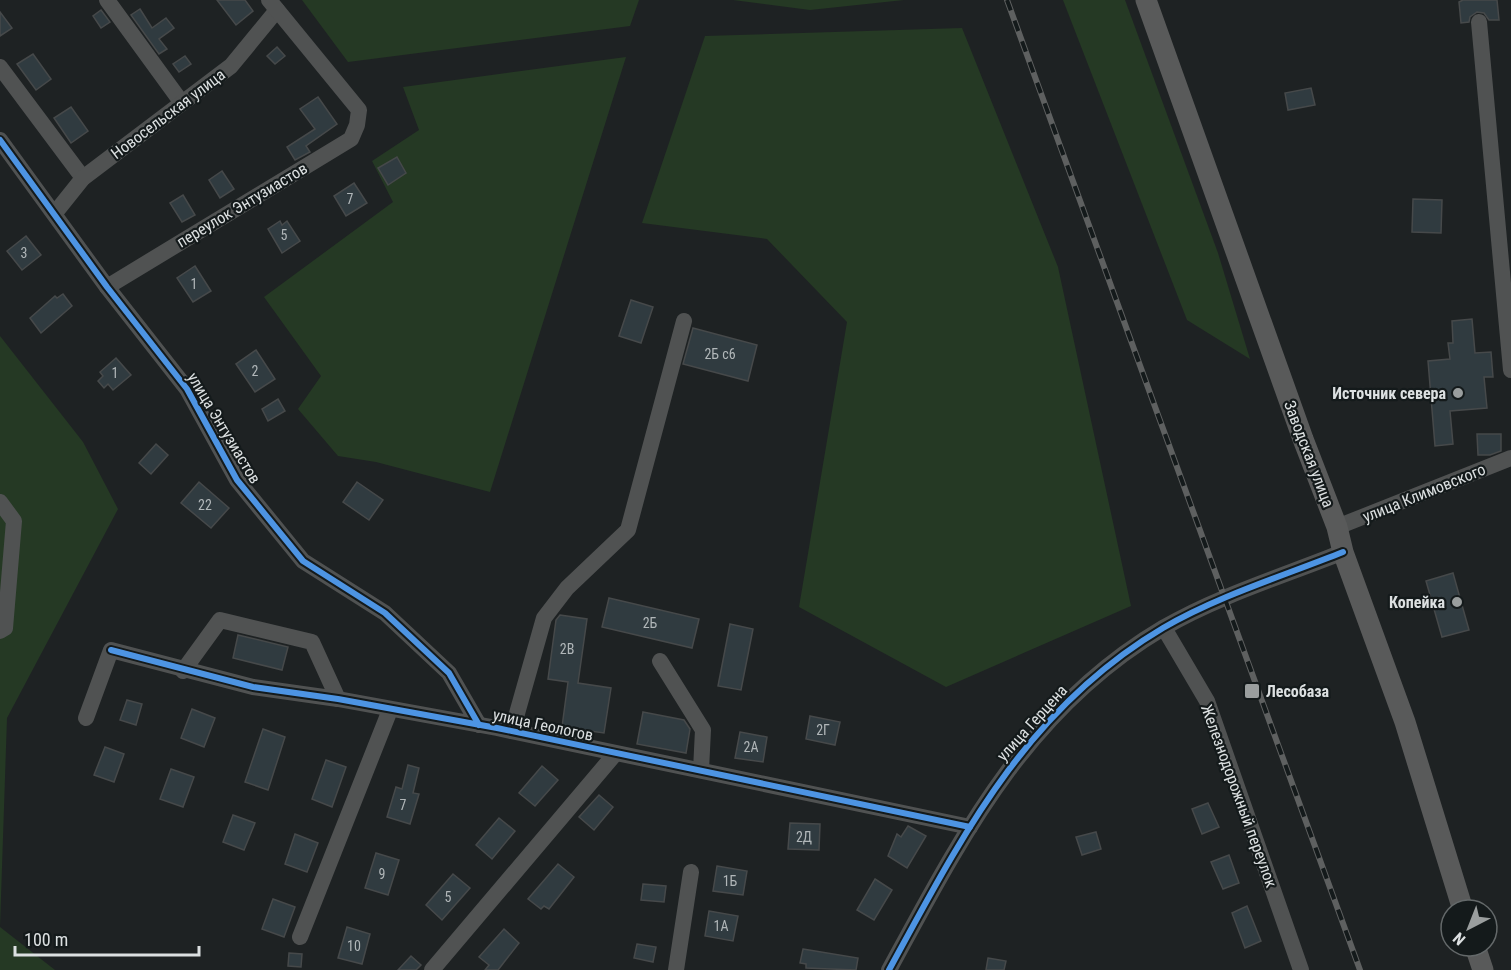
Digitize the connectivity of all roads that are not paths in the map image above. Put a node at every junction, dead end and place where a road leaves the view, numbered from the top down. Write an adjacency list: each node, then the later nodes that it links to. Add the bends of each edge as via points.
1 (106, 0): 6 (street)
2 (1146, 0): 15 (main road, Заводская улица)
3 (273, 5): 6 (street, Новосельская улица, via 231,66); 10 (street, переулок Энтузиастов, via 359,111 351,139)
4 (1479, 22): 12 (street)
5 (0, 67): 8 (street)
6 (182, 103): 8 (street, Новосельская улица)
7 (0, 140): 9 (street, улица Энтузиастов)
8 (83, 178): 9 (street, Новосельская улица)
9 (55, 213): 10 (street, улица Энтузиастов)
10 (107, 287): 24 (street, улица Энтузиастов, via 187,389 237,480 303,561 385,613 449,673)
11 (684, 321): 25 (street, via 628,530 567,588 544,618)
12 (1511, 370)
13 (1511, 458): 15 (street, улица Климовского)
14 (0, 502): 18 (street, via 14,521)
15 (1337, 527): 16 (main road, Заводская улица)
16 (1343, 552): 17 (street, улица Герцена); 30 (main road, Заводская улица, via 1405,722)
17 (1164, 628): 28 (street, улица Герцена, via 1085,686 1044,725 1005,771); 35 (street, Железнодорожный переулок, via 1207,701)
18 (2, 630)
19 (660, 661): 27 (street, via 703,729)
20 (183, 670): 21 (street, улица Геологов, via 253,687); 21 (street, via 220,620 312,642); 23 (street, улица Геологов, via 111,650)
21 (338, 699): 22 (street, улица Геологов)
22 (390, 710): 24 (street, улица Геологов); 31 (street)
23 (86, 718)
24 (479, 725): 25 (street, улица Геологов)
25 (512, 731): 26 (street, улица Геологов)
26 (615, 754): 27 (street, улица Геологов); 32 (street)
27 (701, 770): 28 (street, улица Геологов)
28 (970, 827): 34 (street, улица Герцена)
29 (691, 872): 33 (street)
30 (1459, 898)
31 (300, 938)
32 (432, 970)
33 (676, 970)
34 (889, 970)
35 (1301, 970)

